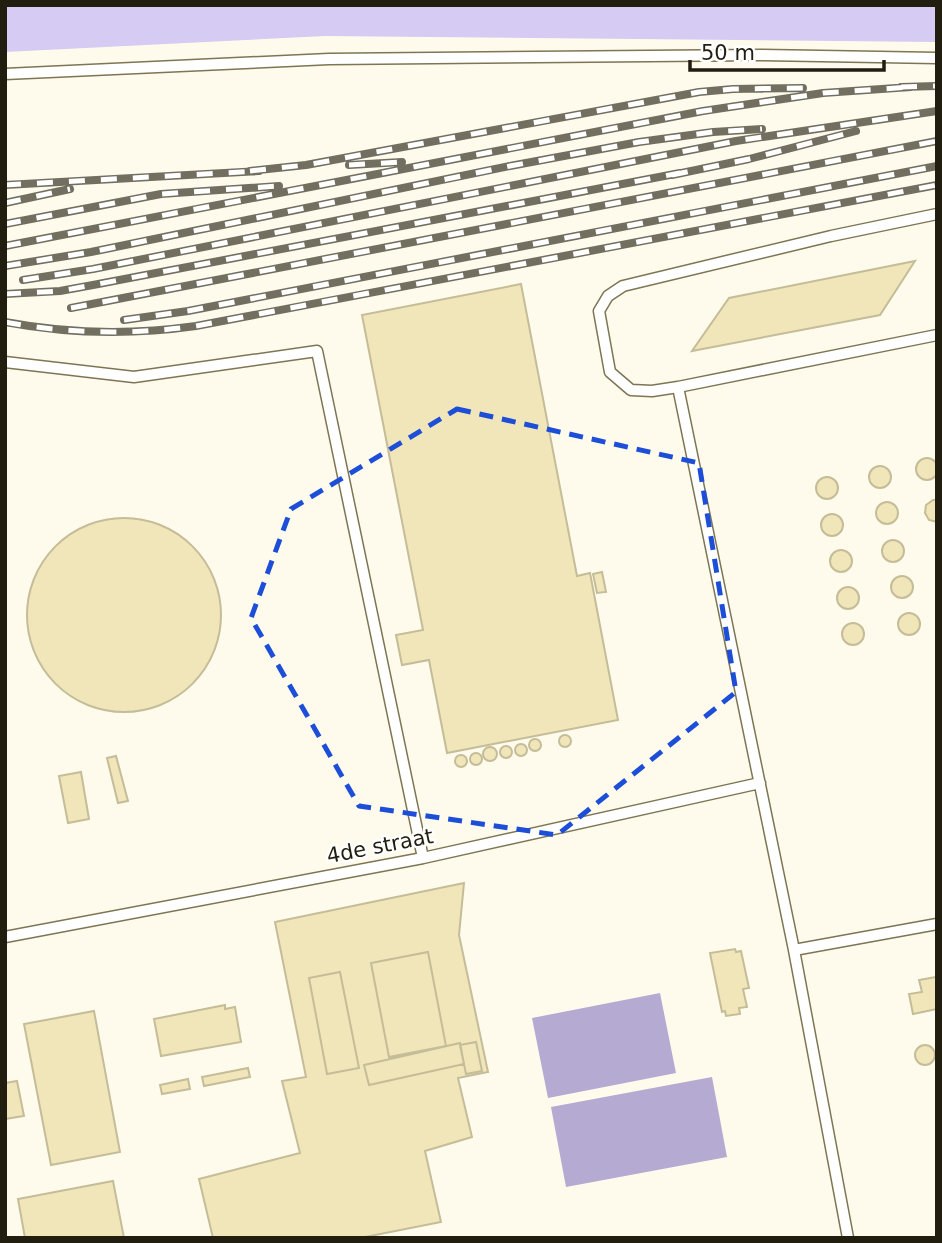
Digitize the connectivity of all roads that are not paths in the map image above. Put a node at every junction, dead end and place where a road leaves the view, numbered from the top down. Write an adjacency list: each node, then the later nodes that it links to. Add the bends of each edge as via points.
1 (937, 58): 2 (lane, via 329,59)
2 (5, 74)
3 (937, 215): 6 (lane, via 623,286 607,296 599,311 610,372 631,390)
4 (937, 335): 6 (lane)
5 (5, 362): 8 (lane, via 135,377 317,351)
6 (678, 387): 7 (lane)
7 (760, 783): 8 (lane, 4de straat); 11 (lane)
8 (423, 858): 10 (lane, 4de straat)
9 (937, 924): 11 (lane)
10 (5, 937)
11 (794, 950): 12 (lane)
12 (848, 1238)

